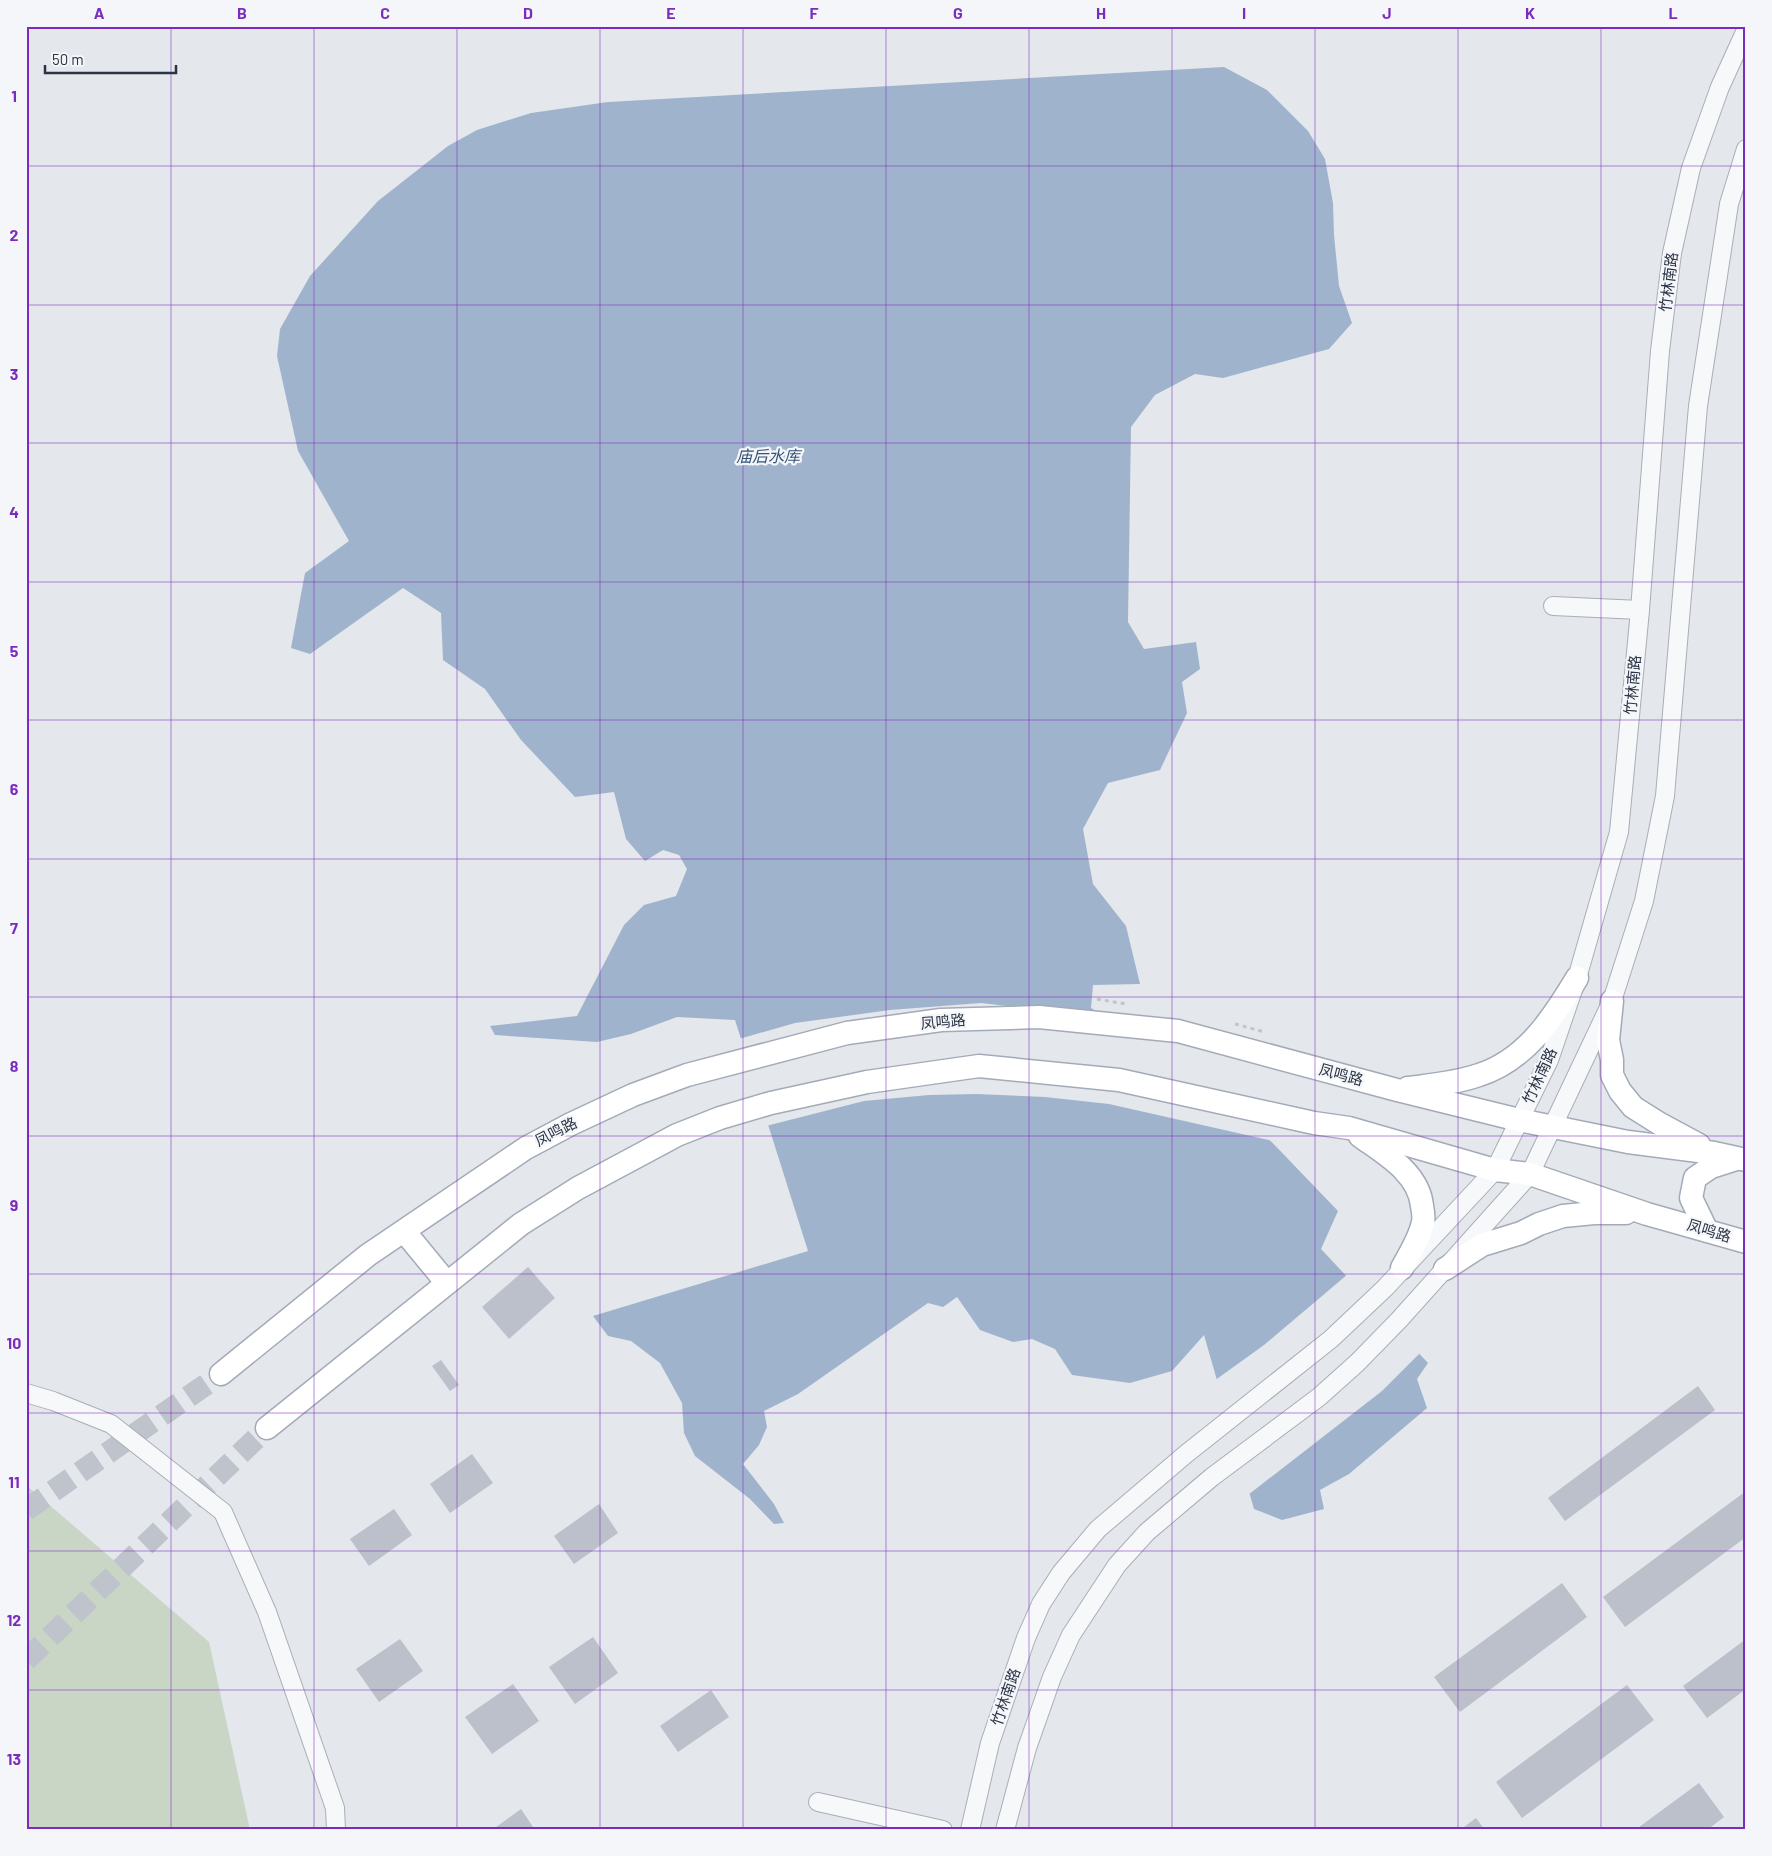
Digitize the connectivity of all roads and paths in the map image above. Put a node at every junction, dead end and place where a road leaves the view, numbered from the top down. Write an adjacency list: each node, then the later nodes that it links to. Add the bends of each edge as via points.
1 (1746, 30): 4 (street, 竹林南路, via 1720,87 1691,168 1672,253 1660,351)
2 (1746, 150): 7 (street, via 1729,204 1698,406 1665,796 1644,901)
3 (1553, 606): 4 (street)
4 (1640, 610): 5 (street, 竹林南路, via 1619,832)
5 (1577, 978): 11 (main road, via 1553,1017 1530,1043 1496,1068 1468,1079); 12 (street, 竹林南路, via 1549,1060)
6 (1097, 999): 8 (path)
7 (1612, 1001): 13 (street); 15 (main road, via 1608,1040 1612,1075 1620,1091 1633,1107)
8 (1135, 1006)
9 (1229, 1023): 10 (path)
10 (1266, 1032)
11 (1397, 1090): 12 (main road, 凤鸣路); 21 (main road, 凤鸣路, via 1178,1031 1039,1017 941,1020 848,1033 704,1070 634,1095 526,1148)
12 (1519, 1120): 13 (main road, 凤鸣路); 17 (street, 竹林南路)
13 (1553, 1127): 15 (main road, 凤鸣路, via 1628,1142); 18 (street)
14 (1349, 1128): 17 (main road, 凤鸣路); 23 (main road, via 1410,1175 1418,1187 1424,1220); 25 (main road, 凤鸣路, via 1118,1080 980,1066 867,1082 771,1103 677,1135 578,1188 521,1224)
15 (1714, 1152): 16 (main road, 凤鸣路)
16 (1741, 1160): 20 (main road, via 1711,1167 1695,1178 1691,1198)
17 (1495, 1170): 18 (main road, 凤鸣路); 23 (street, 竹林南路)
18 (1530, 1174): 19 (main road, 凤鸣路); 24 (street)
19 (1647, 1214): 20 (main road, 凤鸣路); 24 (main road, via 1563,1216 1482,1245)
20 (1706, 1229): 22 (main road, 凤鸣路)
21 (404, 1231): 25 (main road); 26 (main road, 凤鸣路, via 368,1255)
22 (1746, 1242)
23 (1402, 1268): 32 (street, 竹林南路, via 1331,1339 1186,1454 1098,1529 1062,1573 1041,1604 1026,1638 990,1743)
24 (1445, 1269): 33 (street, via 1357,1363 1319,1397 1212,1478 1148,1532 1117,1565 1071,1635 1052,1677 1027,1748)
25 (446, 1282): 28 (main road, 凤鸣路)
26 (221, 1374)
27 (26, 1393): 30 (street, via 53,1400 111,1424 222,1512 267,1612 335,1808)
28 (267, 1428)
29 (818, 1802): 31 (street)
30 (336, 1830)
31 (944, 1830)
32 (970, 1830)
33 (1005, 1830)

